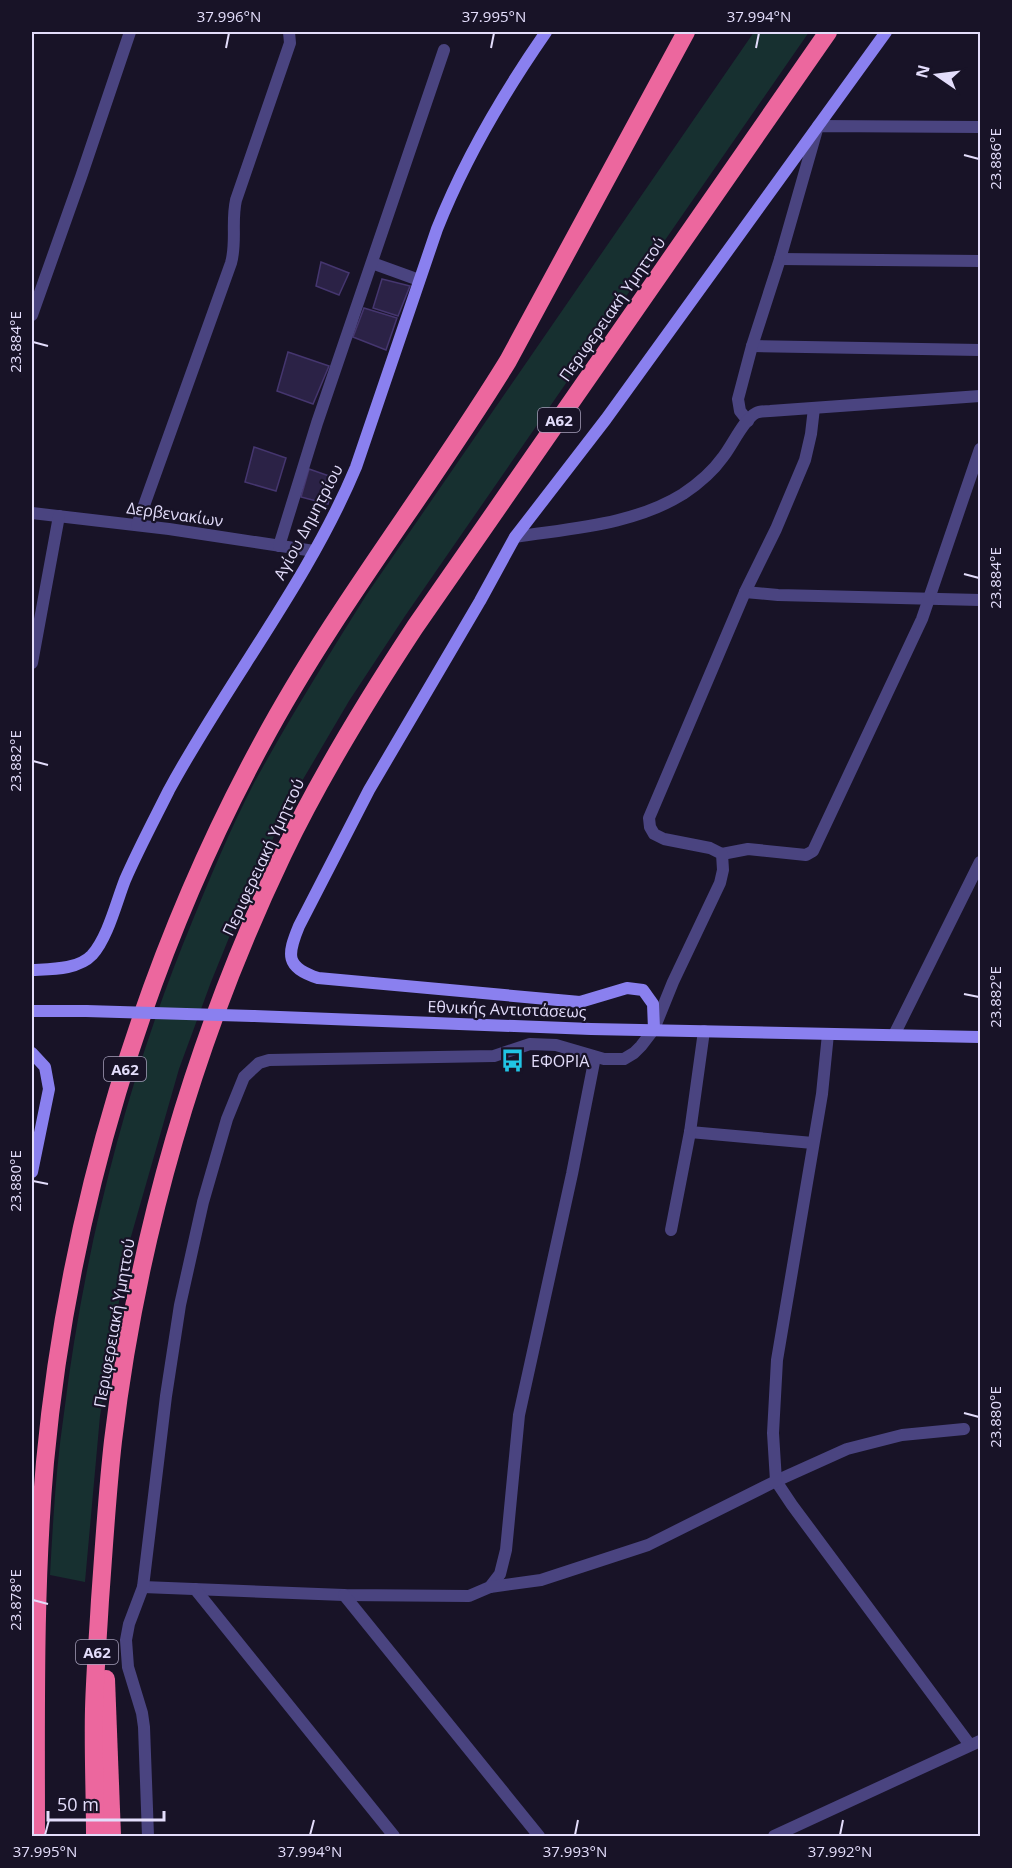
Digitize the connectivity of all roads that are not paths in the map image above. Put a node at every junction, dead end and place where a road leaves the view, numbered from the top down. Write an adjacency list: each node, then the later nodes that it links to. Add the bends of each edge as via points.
1 (130, 32): 14 (street)
2 (289, 32): 23 (street, via 290,43 236,200 231,263)
3 (546, 32): 13 (street, Αγίου Δημητρίου, via 498,105 458,177)
4 (686, 32): 53 (highway, Α62, via 508,362 331,626 263,741 210,845 175,930 118,1089 85,1214 66,1308 45,1465)
5 (828, 32): 52 (highway, Περιφερειακή Υμηττού / Α62, via 415,627 345,737 284,852 210,1031 154,1218 113,1438)
6 (886, 32): 8 (street)
7 (444, 50): 12 (street)
8 (818, 126): 9 (street); 10 (street); 24 (street, via 606,419)
9 (981, 127)
10 (780, 259): 11 (street); 15 (street)
11 (981, 261)
12 (372, 263): 13 (street); 25 (street)
13 (419, 280): 26 (street, Αγίου Δημητρίου, via 356,467)
14 (32, 315)
15 (752, 346): 16 (street); 19 (street, via 738,399)
16 (981, 350)
17 (981, 396): 18 (street)
18 (814, 408): 19 (street, via 756,413); 27 (street, via 805,460)
19 (748, 421): 24 (street, via 723,458 703,478 657,507 611,522)
20 (981, 449): 28 (street)
21 (32, 513): 22 (street, Δερβενακίων)
22 (59, 516): 23 (street, Δερβενακίων); 30 (street)
23 (137, 525): 25 (street, Δερβενακίων)
24 (515, 537): 35 (street, via 369,790 299,926 290,957 293,966 318,978 580,1002 627,988 643,990 653,1004)
25 (279, 546): 26 (street, Δερβενακίων)
26 (314, 551): 33 (street, Αγίου Δημητρίου, via 179,772 91,956 76,965)
27 (745, 592): 28 (street); 31 (street, via 649,818 654,834 664,839)
28 (930, 597): 29 (street); 31 (street, via 813,850 806,855 748,849)
29 (981, 600)
30 (32, 663)
31 (722, 854): 35 (street, via 720,883)
32 (981, 862): 38 (street)
33 (32, 970)
34 (32, 1011): 35 (street, Εθνικής Αντιστάσεως, bridge)
35 (654, 1029): 36 (street, Εθνικής Αντιστάσεως); 41 (street, via 624,1059)
36 (704, 1031): 37 (street, Εθνικής Αντιστάσεως); 42 (street)
37 (828, 1034): 38 (street, Εθνικής Αντιστάσεως); 43 (street)
38 (894, 1035): 39 (street, Εθνικής Αντιστάσεως)
39 (981, 1037)
40 (32, 1053): 44 (street, via 45,1067 49,1089)
41 (595, 1057): 48 (street, via 556,1045 530,1044 494,1056 269,1060 259,1063 244,1077 227,1119 203,1202 180,1305); 49 (street, via 519,1415 507,1550 500,1574)
42 (690, 1132): 43 (street); 45 (street)
43 (813, 1143): 47 (street, via 777,1360 772,1433)
44 (32, 1172)
45 (671, 1230)
46 (964, 1429): 47 (street, via 902,1436 847,1449)
47 (776, 1481): 49 (street, via 648,1545 541,1580); 55 (street)
48 (143, 1587): 50 (street); 59 (street, via 129,1624 126,1646 144,1727)
49 (490, 1587): 51 (street, via 469,1596)
50 (195, 1589): 51 (street); 60 (street)
51 (344, 1595): 61 (street)
52 (101, 1597): 57 (highway, Περιφερειακή Υμηττού / Α62, via 94,1707); 58 (highway)
53 (36, 1692): 54 (highway); 56 (highway, Α62)
54 (32, 1738)
55 (976, 1743): 62 (street)
56 (36, 1836)
57 (95, 1836)
58 (112, 1836)
59 (148, 1836)
60 (394, 1836)
61 (539, 1836)
62 (774, 1836)

